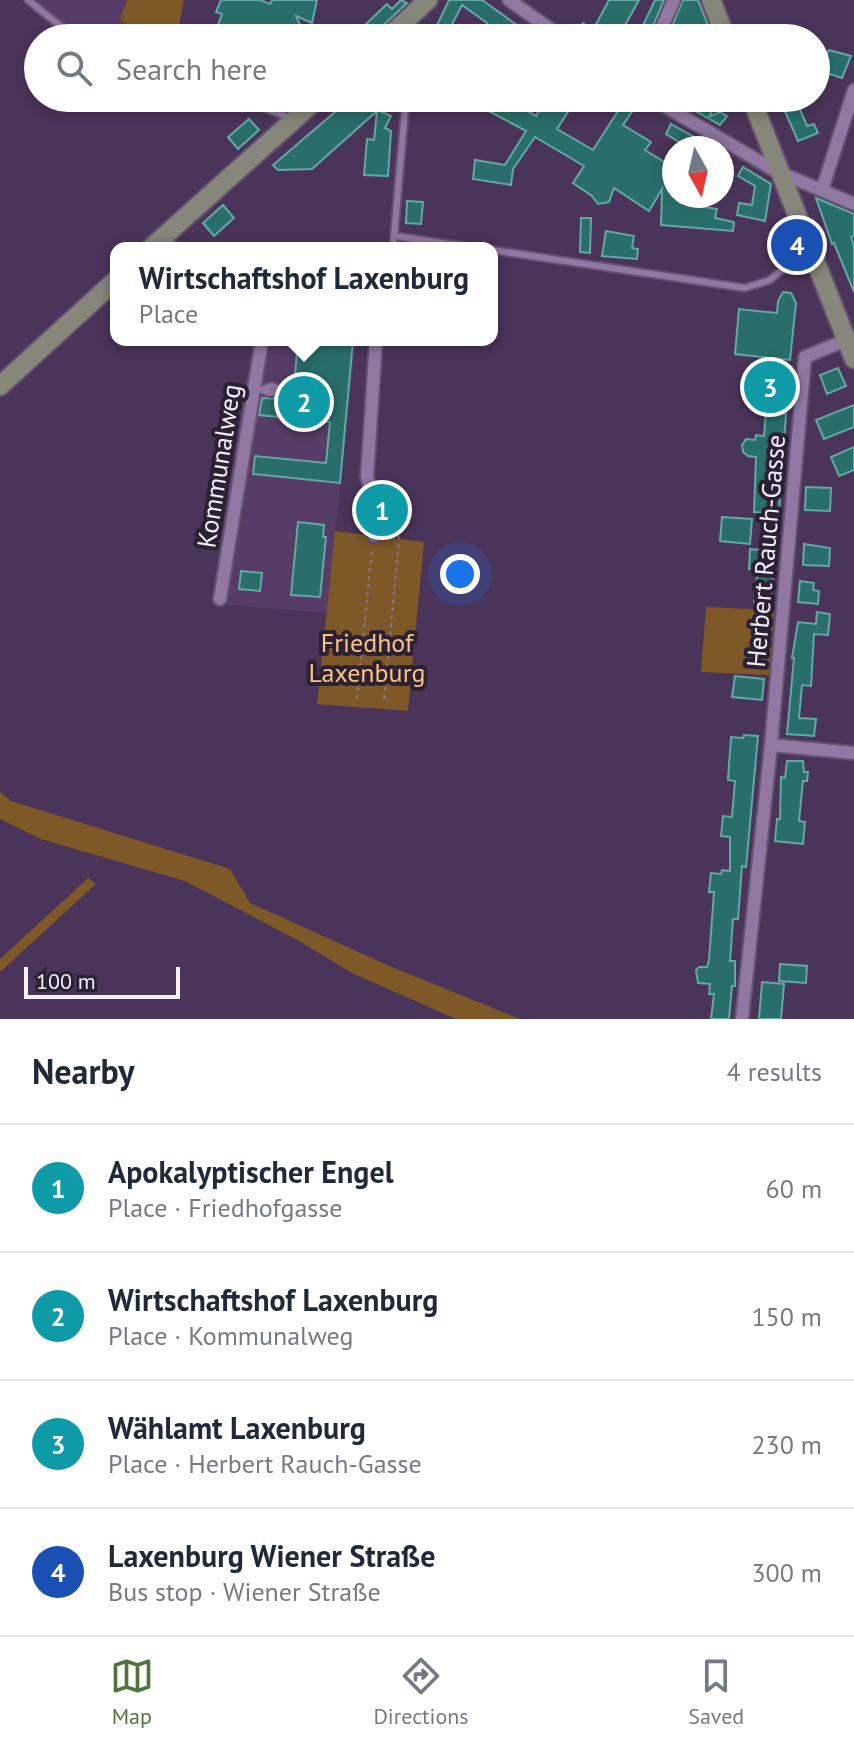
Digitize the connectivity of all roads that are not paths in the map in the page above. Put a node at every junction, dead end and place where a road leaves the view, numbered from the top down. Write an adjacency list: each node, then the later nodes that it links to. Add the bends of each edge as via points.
1 (28, 0): 6 (lane)
2 (428, 0): 7 (street)
3 (509, 0): 8 (street)
4 (674, 0): 9 (street)
5 (713, 1): 10 (street)
6 (58, 24)
7 (404, 24)
8 (543, 24)
9 (663, 24)
10 (721, 24)
11 (854, 90): 19 (street)
12 (275, 112): 17 (lane)
13 (301, 112): 17 (street)
14 (405, 112): 21 (lane)
15 (676, 112): 18 (street)
16 (757, 112): 18 (street)
17 (293, 119): 22 (street)
18 (781, 172): 19 (street); 26 (street)
19 (822, 190): 20 (street)
20 (854, 204)
21 (394, 236): 23 (lane); 24 (lane)
22 (165, 242)
23 (394, 242)
24 (436, 242)
25 (498, 251): 26 (lane, via 745,288 770,280)
26 (812, 251): 28 (street)
27 (110, 285): 32 (street)
28 (846, 340): 31 (street); 37 (street, Herbert Rauch-Gasse, via 805,357)
29 (262, 346): 33 (street, Kommunalweg)
30 (376, 346): 35 (street, via 367,477)
31 (854, 359)
32 (0, 386)
33 (259, 388): 34 (lane); 36 (street, Kommunalweg)
34 (291, 392)
35 (374, 536)
36 (220, 599)
37 (771, 745): 38 (street); 39 (street, Herbert Rauch-Gasse)
38 (854, 753)
39 (742, 1019)

